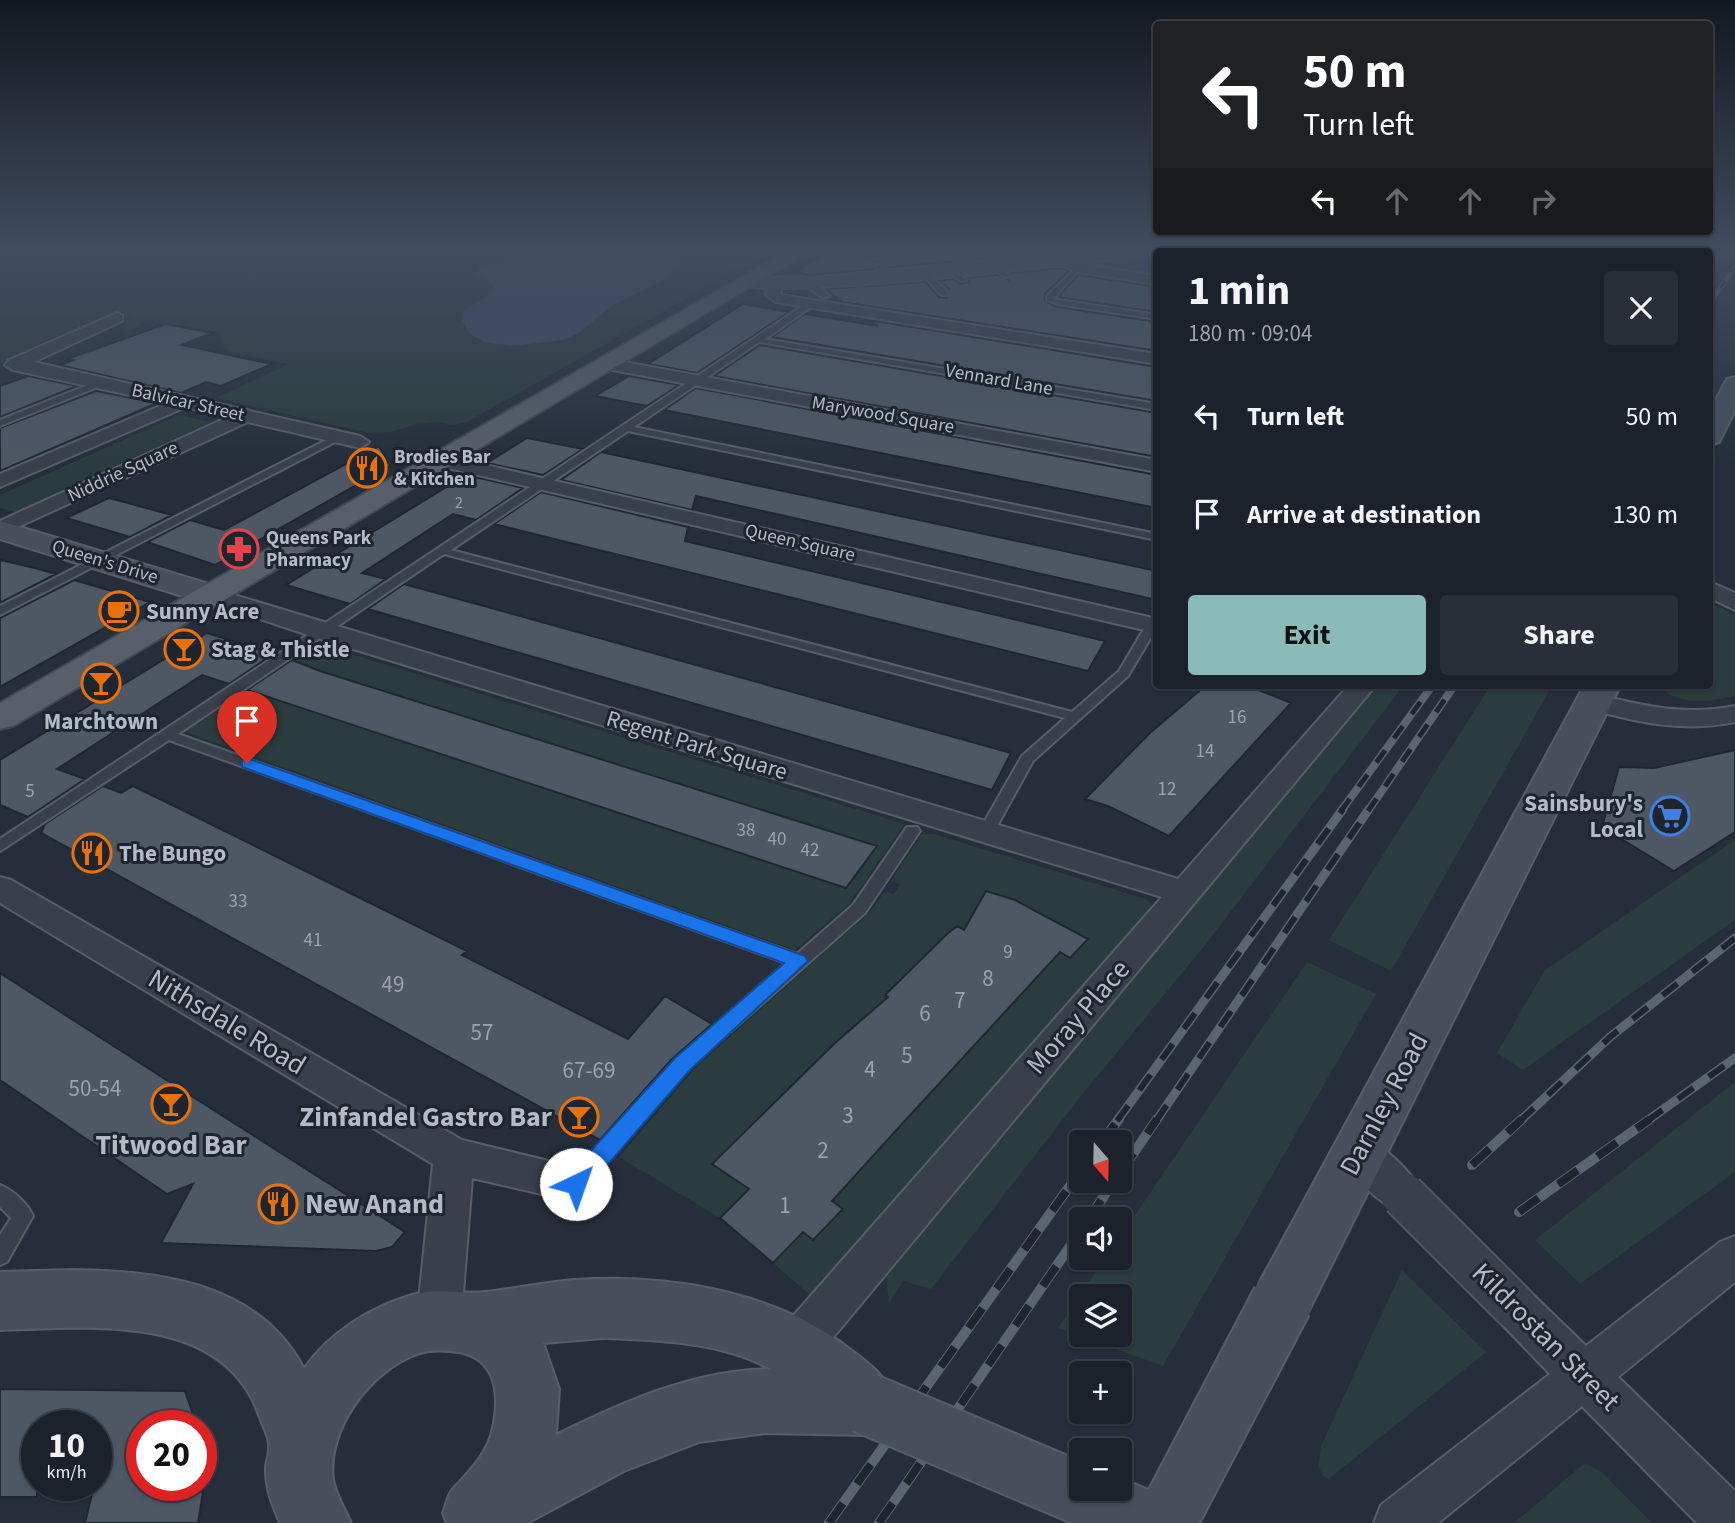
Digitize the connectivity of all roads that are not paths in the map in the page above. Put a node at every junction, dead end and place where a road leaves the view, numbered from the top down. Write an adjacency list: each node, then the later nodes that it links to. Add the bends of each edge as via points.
1 (110, 322): 8 (street)
2 (688, 322): 7 (main road)
3 (785, 322): 5 (lane)
4 (920, 322): 6 (street)
5 (759, 340): 9 (lane); 13 (lane, Vennard Lane)
6 (1153, 358)
7 (608, 364): 9 (street, Marywood Square); 21 (main road)
8 (8, 366): 10 (street, Balvicar Street)
9 (699, 381): 17 (lane); 22 (street, Marywood Square)
10 (100, 383): 12 (street, Balvicar Street); 16 (lane)
11 (1735, 384): 14 (main road)
12 (184, 402): 15 (street, Balvicar Street); 23 (street, Niddrie Square)
13 (1153, 406)
14 (1728, 411): 18 (main road)
15 (246, 416): 19 (street, Balvicar Street); 25 (street, Niddrie Square)
16 (0, 423)
17 (625, 429): 24 (lane); 26 (lane)
18 (1713, 433)
19 (338, 437): 20 (street, Balvicar Street); 28 (lane)
20 (360, 442)
21 (442, 461): 24 (street, Queen Square); 30 (main road)
22 (1153, 465)
23 (0, 481)
24 (544, 485): 27 (lane); 33 (street, Queen Square)
25 (0, 529): 28 (main road, Queen's Drive)
26 (1153, 536)
27 (444, 551): 35 (lane); 39 (lane)
28 (99, 560): 30 (main road, Queen's Drive); 32 (lane)
29 (1713, 591): 31 (street)
30 (211, 595): 35 (street, Regent Park Square); 40 (main road)
31 (1735, 603)
32 (0, 611)
33 (1153, 625)
34 (1153, 628): 39 (lane, via 1124,673)
35 (323, 632): 41 (lane); 43 (street, Regent Park Square)
36 (1359, 689): 46 (street, Moray Place)
37 (1599, 694): 38 (street, via 1658,719 1705,721); 48 (main road, Darnley Road)
38 (1735, 714)
39 (1075, 716): 43 (lane, via 1027,759)
40 (0, 718)
41 (169, 735): 44 (lane); 47 (lane)
42 (912, 831): 47 (lane, via 859,909)
43 (986, 833): 46 (street, Regent Park Square)
44 (0, 846)
45 (0, 888): 49 (street, Nithsdale Road)
46 (1185, 893): 56 (street, Moray Place)
47 (799, 961): 50 (lane, via 682,1064)
48 (1359, 1152): 57 (street, Kildrostan Street, bridge); 61 (main road, Darnley Road, bridge, via 1282,1301)
49 (454, 1156): 50 (street, Nithsdale Road); 55 (street)
50 (576, 1184)
51 (0, 1194): 52 (lane, via 23,1216)
52 (0, 1255)
53 (1735, 1256): 57 (street)
54 (0, 1301): 59 (main road, via 155,1304 199,1315 237,1337 267,1367 285,1399)
55 (456, 1322): 56 (main road, via 619,1310 707,1319 756,1331); 59 (main road, via 402,1328 366,1348 337,1375 315,1408); 60 (main road, via 502,1339 521,1365 529,1400 524,1440 505,1481)
56 (795, 1348): 58 (main road)
57 (1584, 1375): 62 (street); 63 (street, Kildrostan Street)
58 (865, 1403): 60 (main road, via 731,1404 698,1412 618,1439); 61 (main road, bridge)
59 (300, 1493)
60 (470, 1518)
61 (1157, 1522)
62 (1399, 1523)
63 (1732, 1523)

